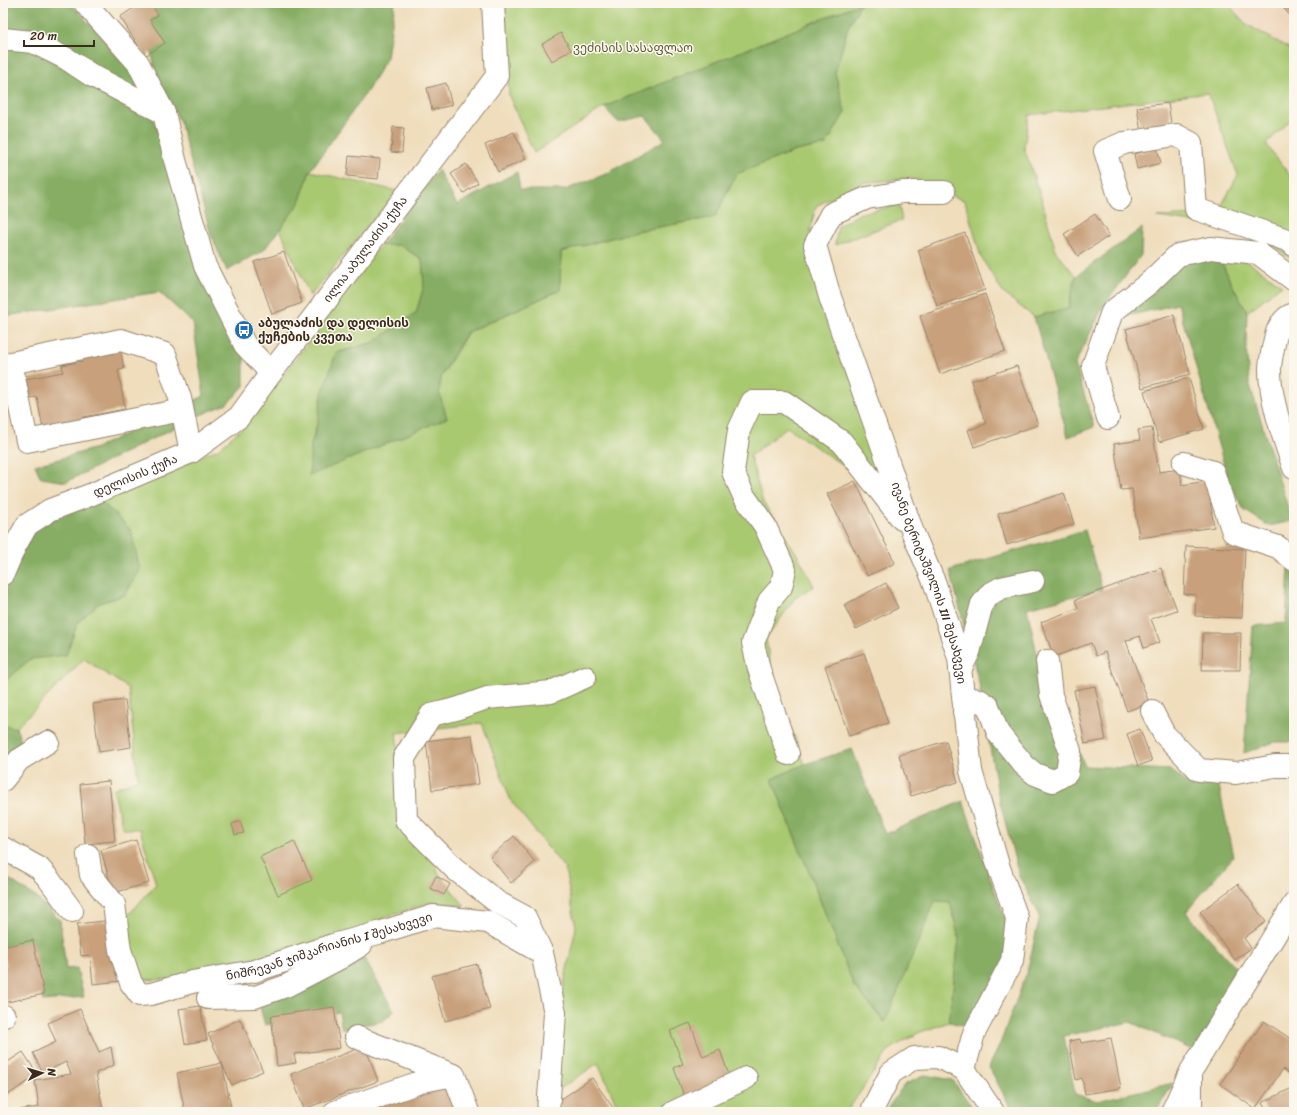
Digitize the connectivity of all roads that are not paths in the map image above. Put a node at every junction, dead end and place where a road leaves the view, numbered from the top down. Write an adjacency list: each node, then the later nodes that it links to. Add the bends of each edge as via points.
1 (85, 3): 4 (street, via 138,63)
2 (493, 3): 10 (street, ილია აბულაძის ქუჩა, via 497,76)
3 (3, 39): 4 (street, via 34,42)
4 (164, 113): 10 (street, via 205,266 245,345)
5 (944, 192): 16 (street, ივანე ბერიტაშვილის III შესახვევი, via 903,192 867,198 831,214 815,245 830,297)
6 (1120, 199): 7 (street, via 1105,151 1124,143 1176,135 1191,143 1196,209 1290,241)
7 (1294, 245)
8 (1294, 280): 12 (street, via 1258,253 1211,248 1178,255 1149,283 1112,312 1093,366)
9 (1294, 314): 15 (street, via 1282,322 1276,333 1270,367 1273,396)
10 (271, 373): 13 (street, დელისის ქუჩა, via 240,417)
11 (182, 410): 11 (street, via 165,354 121,340 11,363 27,442); 13 (street)
12 (1108, 418)
13 (191, 452): 18 (street, დელისის ქუჩა, via 50,510 27,525 14,546)
14 (1184, 463): 17 (street, via 1213,472 1234,532 1278,547)
15 (1294, 468)
16 (913, 533): 21 (street, ივანე ბერიტაშვილის III შესახვევი, via 935,584 959,658); 26 (street, via 842,442 784,402 752,402 739,430 733,472 744,496 765,526 785,570 781,587 769,601 753,643 759,669)
17 (1294, 560)
18 (3, 574)
19 (1033, 581): 21 (street, via 1000,588 990,594 982,604 969,652)
20 (1047, 661): 24 (street, via 1051,695 1070,751 1067,773 1053,781 1035,774 1024,765 998,733 988,706 978,700 972,699)
21 (960, 670): 24 (street, ივანე ბერიტაშვილის III შესახვევი)
22 (585, 677): 34 (street, via 551,692 487,698 430,715 404,758 406,820 455,869 497,902 525,917)
23 (1152, 710): 27 (street, via 1164,734 1199,770 1236,773 1275,766)
24 (964, 712): 37 (street, ივანე ბერიტაშვილის III შესახვევი, via 972,771 998,864 1017,918 1012,961 974,1033)
25 (48, 742): 28 (street, via 20,760)
26 (788, 754)
27 (1294, 766)
28 (3, 780)
29 (3, 848): 32 (street, via 39,868)
30 (88, 855): 33 (street, ნიშრევან ჯიშკარიანის I შესახვევი, via 92,875 114,904 120,950 131,983 140,995 192,982 254,971)
31 (1294, 904): 38 (street)
32 (72, 911)
33 (382, 932): 34 (street, ნიშრევან ჯიშკარიანის I შესახვევი, via 433,916 488,922); 35 (street, via 340,958 286,986 255,997)
34 (542, 953): 43 (street, via 555,1013)
35 (208, 998)
36 (356, 1037): 39 (street)
37 (964, 1069): 45 (street, via 938,1057 914,1058 891,1073); 46 (street)
38 (1191, 1071): 47 (street); 48 (street)
39 (454, 1075): 41 (street, via 423,1081); 42 (street)
40 (746, 1078): 44 (street)
41 (335, 1112)
42 (468, 1112)
43 (548, 1112)
44 (674, 1112)
45 (873, 1112)
46 (993, 1112)
47 (1172, 1112)
48 (1191, 1112)

